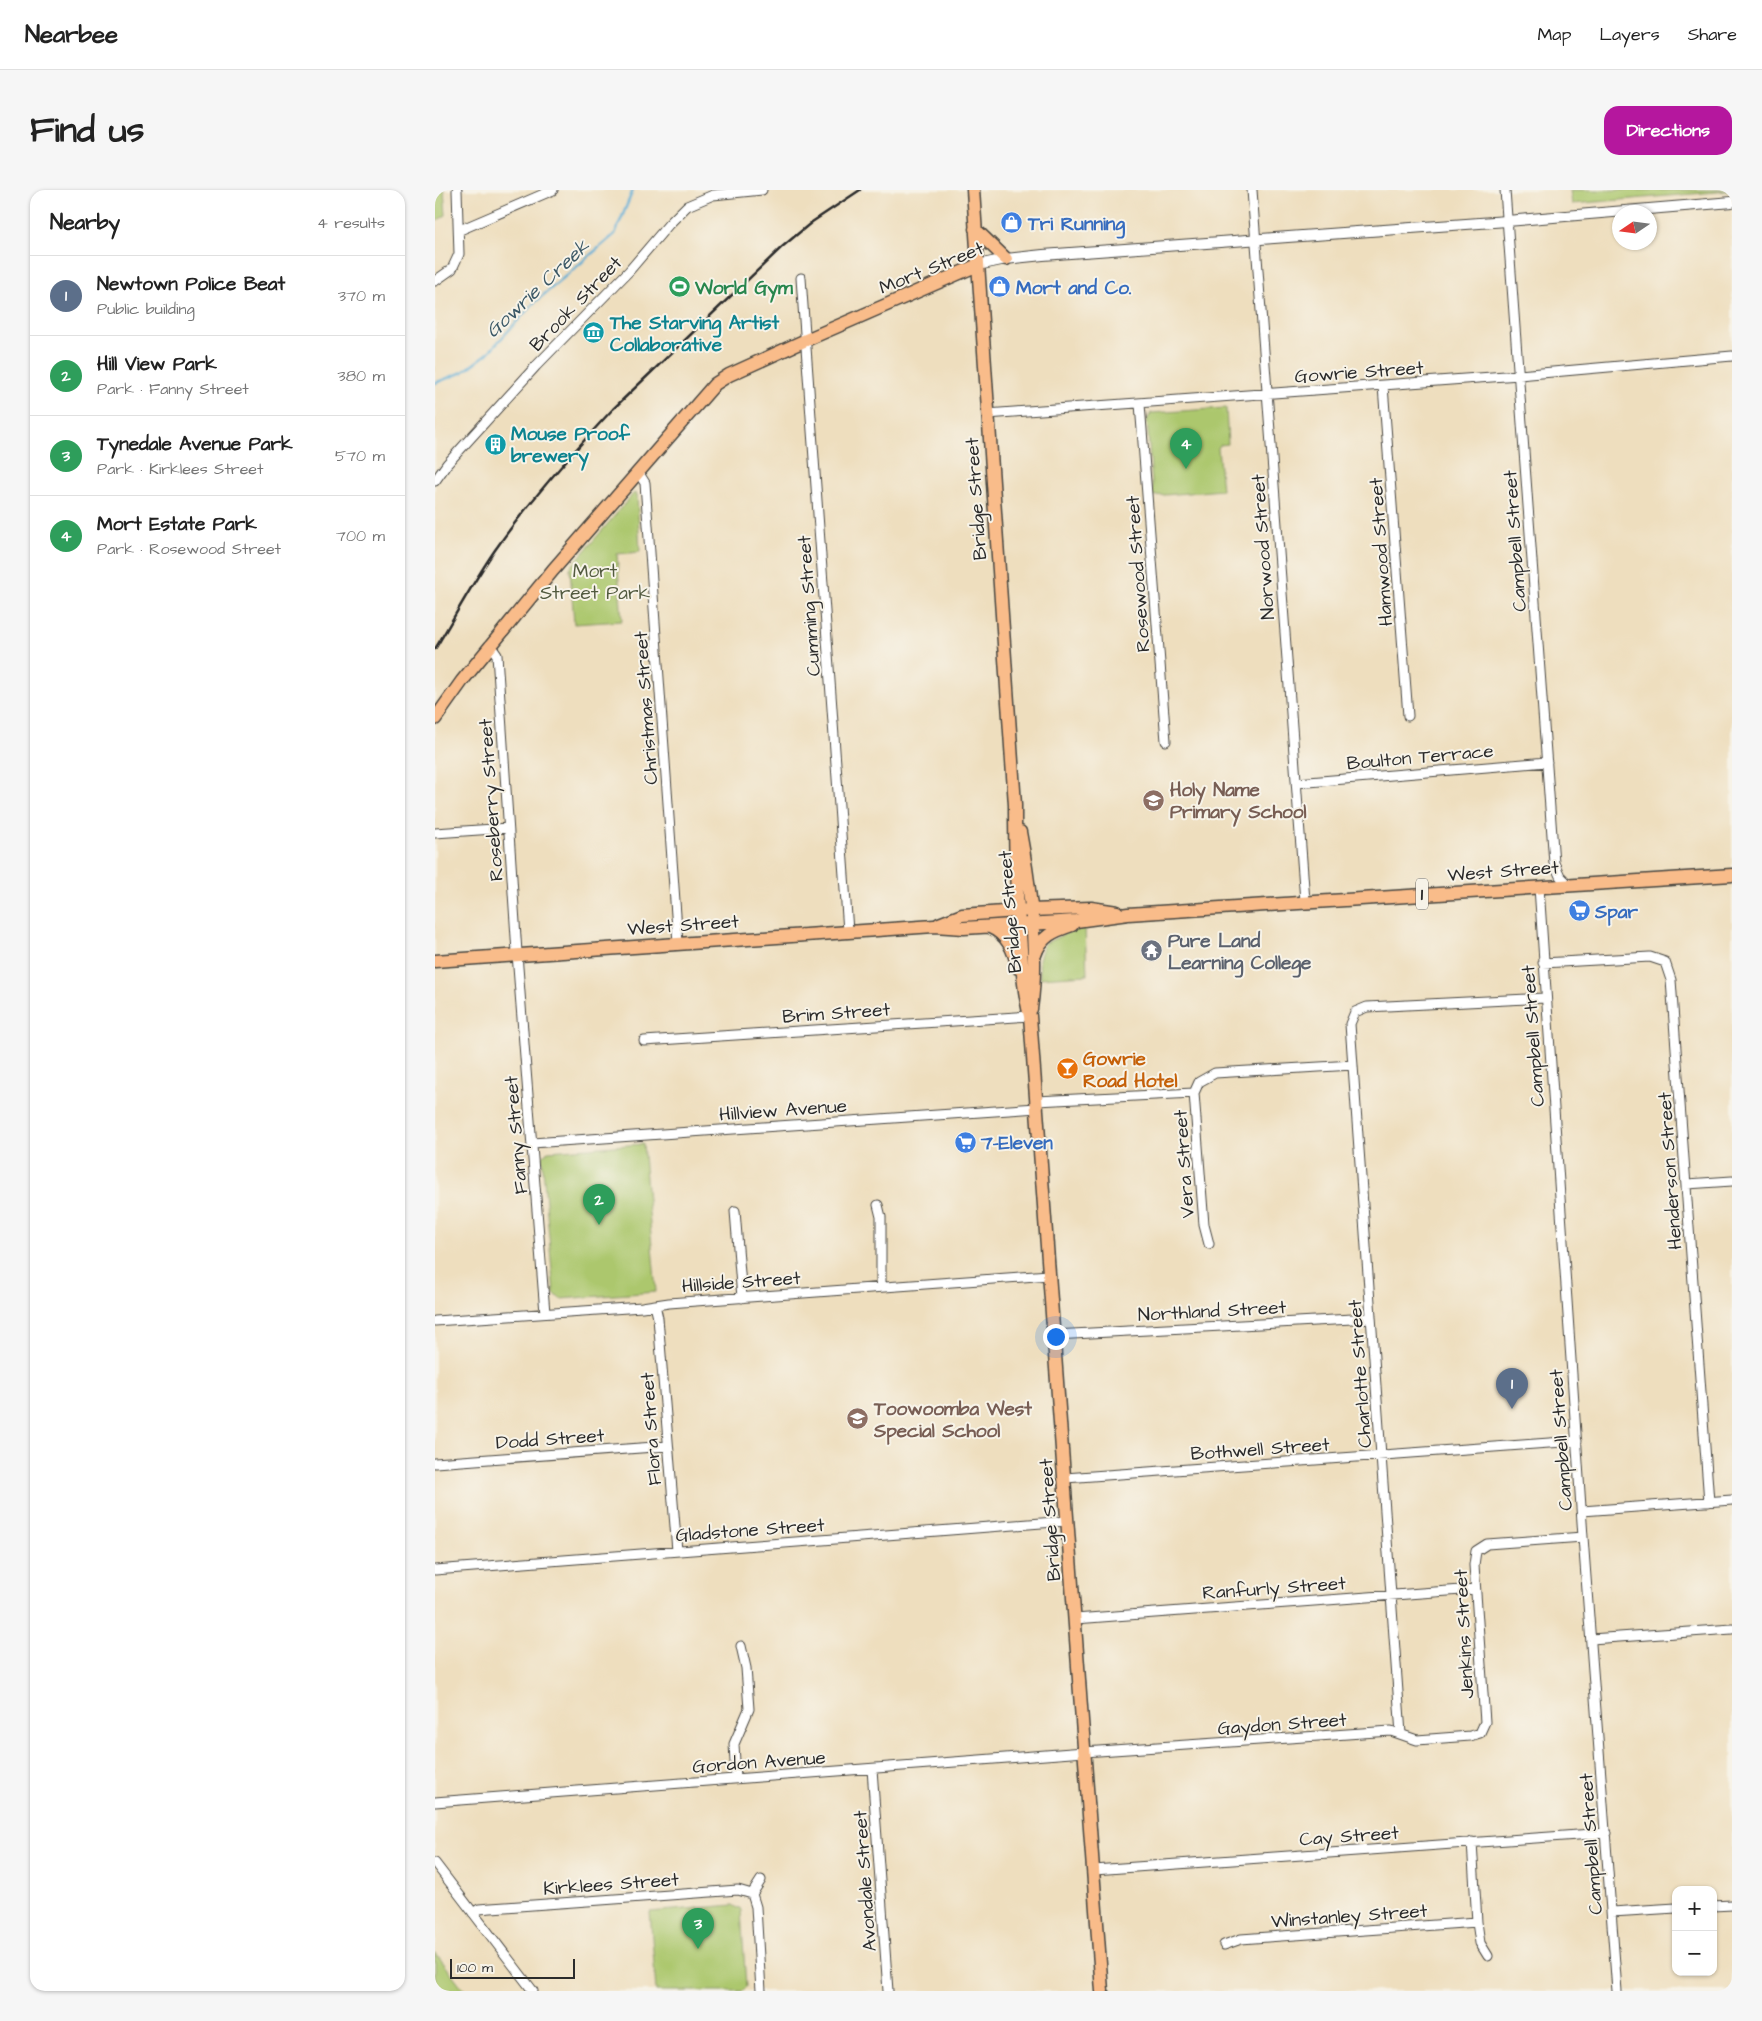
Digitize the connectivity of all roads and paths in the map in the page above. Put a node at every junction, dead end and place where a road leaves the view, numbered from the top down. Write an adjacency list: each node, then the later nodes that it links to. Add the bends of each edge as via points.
1 (457, 190): 10 (street)
2 (553, 190): 10 (street)
3 (762, 190): 24 (street, Brook Street, via 713,195 687,206 536,366)
4 (973, 190): 9 (main road, Bridge Street)
5 (1252, 190): 11 (street, Norwood Street)
6 (1505, 190): 8 (street, Campbell Street)
7 (1732, 202): 8 (street, Mort Street)
8 (1507, 221): 11 (street, Mort Street); 18 (street, Campbell Street)
9 (975, 229): 12 (main road); 13 (main road, Bridge Street)
10 (460, 230): 15 (street, via 459,254 452,269)
11 (1256, 240): 12 (street, Mort Street); 20 (street, Norwood Street)
12 (1006, 259): 13 (street, Mort Street)
13 (978, 265): 16 (main road, Mort Street); 22 (main road, Bridge Street)
14 (801, 278): 16 (street, Cumming Street)
15 (435, 281)
16 (806, 340): 23 (main road, Mort Street, via 715,384); 42 (street, Cumming Street)
17 (1732, 356): 18 (street, Gowrie Street)
18 (1519, 375): 19 (street, Gowrie Street); 29 (street, Campbell Street)
19 (1383, 386): 20 (street, Gowrie Street); 26 (street, Hamwood Street)
20 (1267, 395): 21 (street, Gowrie Street); 30 (street, Norwood Street)
21 (1140, 404): 22 (street, Gowrie Street); 28 (street, Rosewood Street)
22 (987, 414): 38 (main road, Bridge Street, via 1015,805 1026,861)
23 (638, 472): 25 (main road, Mort Street); 43 (street, Christmas Street, via 645,483)
24 (435, 481)
25 (490, 645): 27 (main road, Mort Street); 31 (street, Roseberry Street, via 497,655)
26 (1408, 716)
27 (435, 719)
28 (1166, 741)
29 (1547, 762): 30 (street, Boulton Terrace); 34 (street, Campbell Street, via 1554,856 1559,874)
30 (1297, 783): 36 (street, Norwood Street)
31 (507, 828): 32 (street); 44 (street, Roseberry Street)
32 (435, 833)
33 (1732, 875): 34 (main road, West Street)
34 (1569, 885): 35 (main road, West Street)
35 (1539, 887): 36 (main road, West Street / 1); 47 (street, Campbell Street)
36 (1305, 901): 37 (main road, West Street)
37 (1128, 914): 38 (main road, West Street, via 1091,908); 39 (main road, West Street)
38 (1025, 917): 39 (main road, West Street); 40 (main road, West Street, via 962,915); 41 (main road, West Street); 45 (main road, Bridge Street); 48 (main road, Bridge Street)
39 (1093, 920): 45 (main road, via 1069,926 1046,937 1038,945)
40 (935, 926): 41 (main road, West Street); 42 (main road, West Street)
41 (988, 927): 48 (main road, via 1000,931 1008,941)
42 (848, 932): 43 (main road, West Street)
43 (678, 943): 44 (main road, West Street)
44 (517, 955): 46 (main road, West Street); 55 (street, Fanny Street)
45 (1034, 958): 50 (main road, Bridge Street)
46 (435, 961)
47 (1543, 963): 49 (street, Campbell Street); 57 (street, Henderson Street, via 1650,957 1665,962 1671,980)
48 (1024, 992): 50 (main road, Bridge Street)
49 (1545, 998): 52 (street, Charlotte Street, via 1367,1007 1355,1012 1350,1024); 69 (street, Campbell Street)
50 (1030, 1016): 51 (street, Brim Street); 54 (main road, Bridge Street)
51 (644, 1041)
52 (1353, 1065): 53 (street, Vera Street, via 1215,1073 1199,1082); 66 (street, Charlotte Street)
53 (1194, 1093): 54 (street, Hillview Avenue); 60 (street, Vera Street, via 1204,1225)
54 (1037, 1104): 55 (street, Hillview Avenue); 61 (main road, Bridge Street)
55 (532, 1143): 65 (street, Fanny Street)
56 (1732, 1181): 57 (street)
57 (1687, 1184): 75 (street, Henderson Street)
58 (879, 1205): 62 (street)
59 (735, 1211): 63 (street)
60 (1209, 1244)
61 (1049, 1275): 62 (street, Hillside Street); 68 (main road, Bridge Street)
62 (881, 1286): 63 (street, Hillside Street)
63 (743, 1298): 64 (street, Hillside Street)
64 (655, 1305): 65 (street, Hillside Street); 70 (street, Flora Street)
65 (545, 1313): 67 (street, Hillside Street)
66 (1371, 1318): 68 (street, Northland Street); 71 (street, Charlotte Street)
67 (435, 1321)
68 (1054, 1335): 73 (main road, Bridge Street)
69 (1577, 1441): 71 (street, Bothwell Street); 76 (street, Campbell Street)
70 (668, 1446): 72 (street, Dodd Street); 79 (street, Flora Street)
71 (1381, 1455): 73 (street, Bothwell Street); 82 (street, Charlotte Street)
72 (435, 1463)
73 (1065, 1478): 77 (main road, Bridge Street)
74 (1732, 1500): 75 (street)
75 (1709, 1502): 76 (street)
76 (1582, 1511): 78 (street, Campbell Street)
77 (1067, 1521): 79 (street, Gladstone Street); 83 (main road, Bridge Street)
78 (1583, 1537): 81 (street, Jenkins Street, via 1487,1544 1476,1551); 85 (street, Campbell Street)
79 (677, 1551): 80 (street, Gladstone Street)
80 (435, 1570)
81 (1475, 1589): 82 (street, Ranfurly Street); 87 (street, Jenkins Street, via 1485,1722)
82 (1391, 1595): 83 (street, Ranfurly Street); 88 (street, Charlotte Street)
83 (1075, 1619): 89 (main road, Bridge Street)
84 (1732, 1629): 85 (street)
85 (1591, 1639): 93 (street, Campbell Street)
86 (741, 1646): 91 (street, via 749,1709 734,1744)
87 (1480, 1733): 88 (street, Gaydon Street, via 1417,1740)
88 (1401, 1734): 89 (street, Gaydon Street, via 1391,1731)
89 (1085, 1752): 90 (street, Gordon Avenue); 96 (main road, Bridge Street)
90 (872, 1769): 91 (street, Gordon Avenue); 109 (street, Avondale Street)
91 (736, 1779): 92 (street, Gordon Avenue)
92 (435, 1802)
93 (1606, 1832): 94 (street, Cay Street); 102 (street, Campbell Street)
94 (1472, 1842): 96 (street, Cay Street); 104 (street)
95 (435, 1863): 103 (street)
96 (1094, 1870): 110 (main road, Bridge Street)
97 (761, 1880): 98 (street)
98 (753, 1894): 103 (street, Kirklees Street, via 738,1890 491,1908); 108 (street)
99 (1732, 1905): 100 (street)
100 (1717, 1906)
101 (1672, 1908): 102 (street)
102 (1612, 1912): 111 (street, Campbell Street)
103 (473, 1913): 107 (street)
104 (1477, 1922): 105 (street, Winstanley Street, via 1241,1939); 106 (street, via 1480,1943)
105 (1225, 1945)
106 (1488, 1956)
107 (533, 1991)
108 (761, 1991)
109 (888, 1991)
110 (1102, 1991)
111 (1617, 1991)

